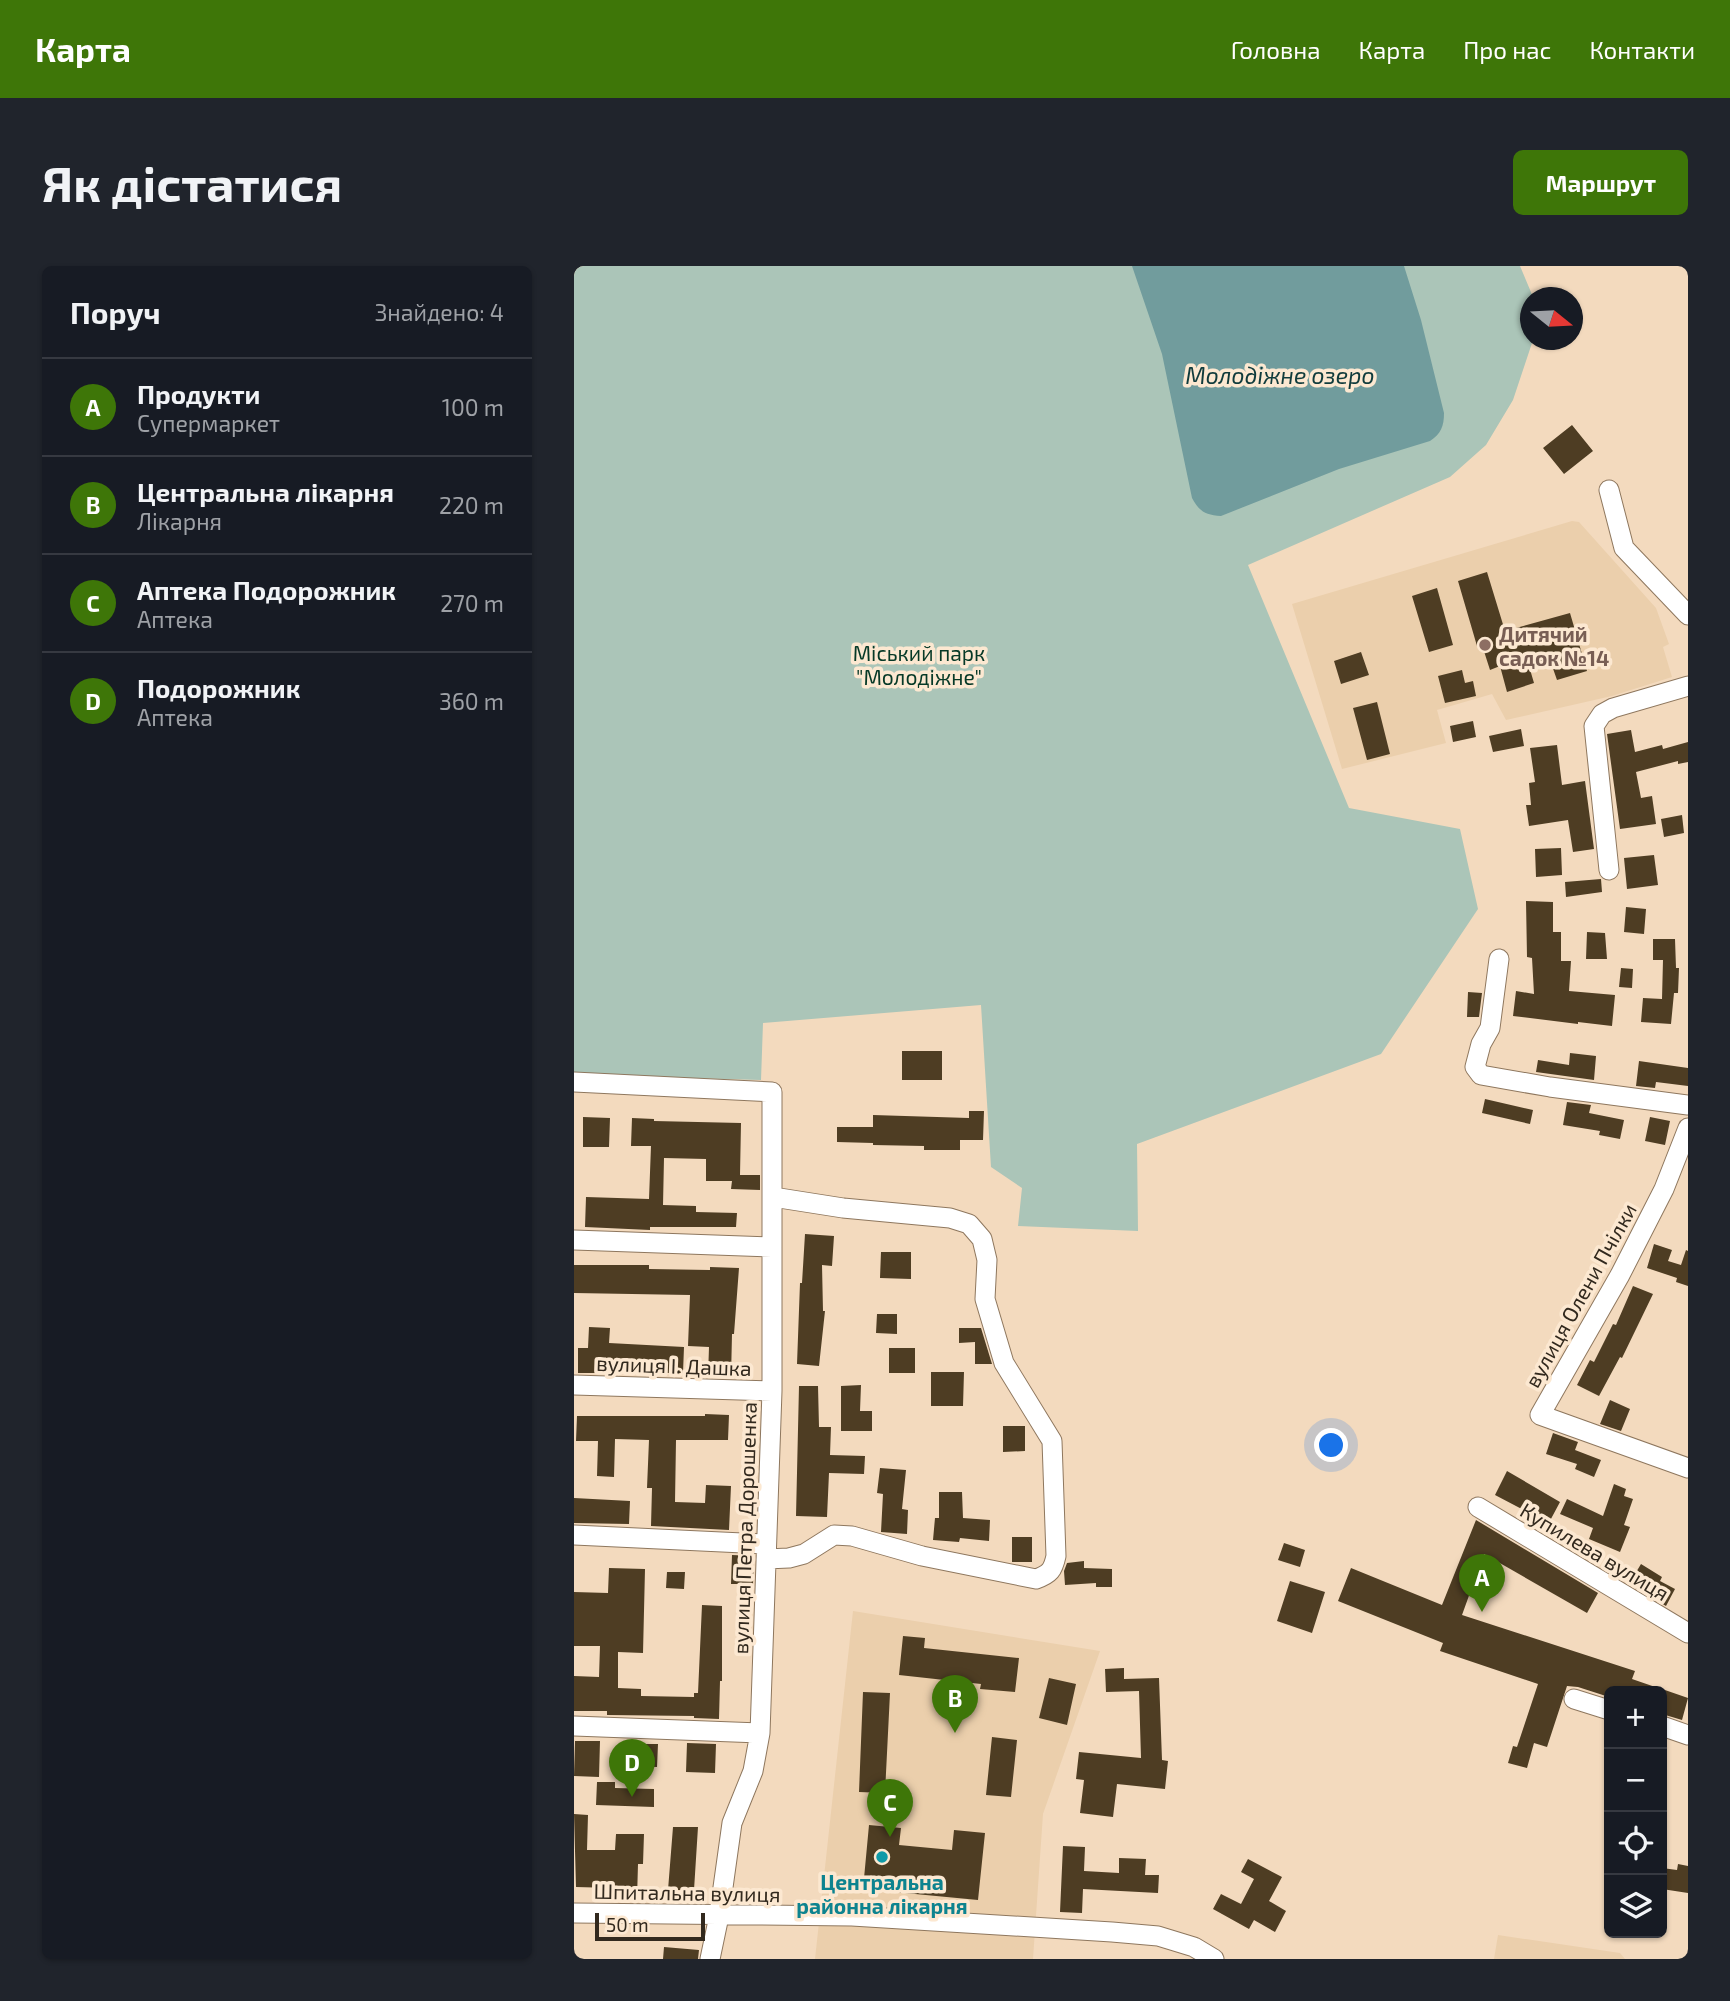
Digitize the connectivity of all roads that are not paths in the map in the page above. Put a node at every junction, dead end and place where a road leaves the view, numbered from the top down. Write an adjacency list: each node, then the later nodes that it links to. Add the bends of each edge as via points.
1 (1609, 491): 2 (street, via 1624,548)
2 (1688, 615)
3 (1688, 686): 4 (street, via 1613,708 1594,726)
4 (1609, 870)
5 (1499, 959): 7 (street, via 1490,1028 1480,1044 1475,1067 1481,1075)
6 (574, 1082): 9 (street, вулиця Петра Дорошенка, via 772,1092)
7 (1688, 1105)
8 (1688, 1128): 14 (street, вулиця Олени Пчілки, via 1664,1189 1620,1275 1540,1415)
9 (773, 1197): 11 (street, вулиця Петра Дорошенка); 17 (street, via 950,1218 969,1224 982,1240 987,1260 985,1300 1004,1363 1052,1441 1056,1556 1048,1575 1036,1580 852,1536 834,1535 789,1558)
10 (574, 1240): 11 (street)
11 (772, 1247): 13 (street, вулиця Петра Дорошенка)
12 (574, 1385): 13 (street, вулиця І. Дашка)
13 (772, 1391): 17 (street, вулиця Петра Дорошенка)
14 (1688, 1468)
15 (1478, 1507): 18 (street, Купилева вулиця)
16 (574, 1535): 17 (street)
17 (766, 1552): 23 (street, вулиця Петра Дорошенка)
18 (1688, 1633)
19 (1574, 1699): 20 (street)
20 (1604, 1708)
21 (574, 1726): 23 (street)
22 (1667, 1728): 24 (street)
23 (760, 1732): 26 (street, вулиця Петра Дорошенка, via 753,1771 732,1823)
24 (1688, 1735)
25 (574, 1913): 26 (street, Шпитальна вулиця)
26 (719, 1916): 27 (street, вулиця Петра Дорошенка); 28 (street, Шпитальна вулиця, via 852,1916 1112,1931 1158,1936 1194,1947)
27 (710, 1959)
28 (1214, 1959)

